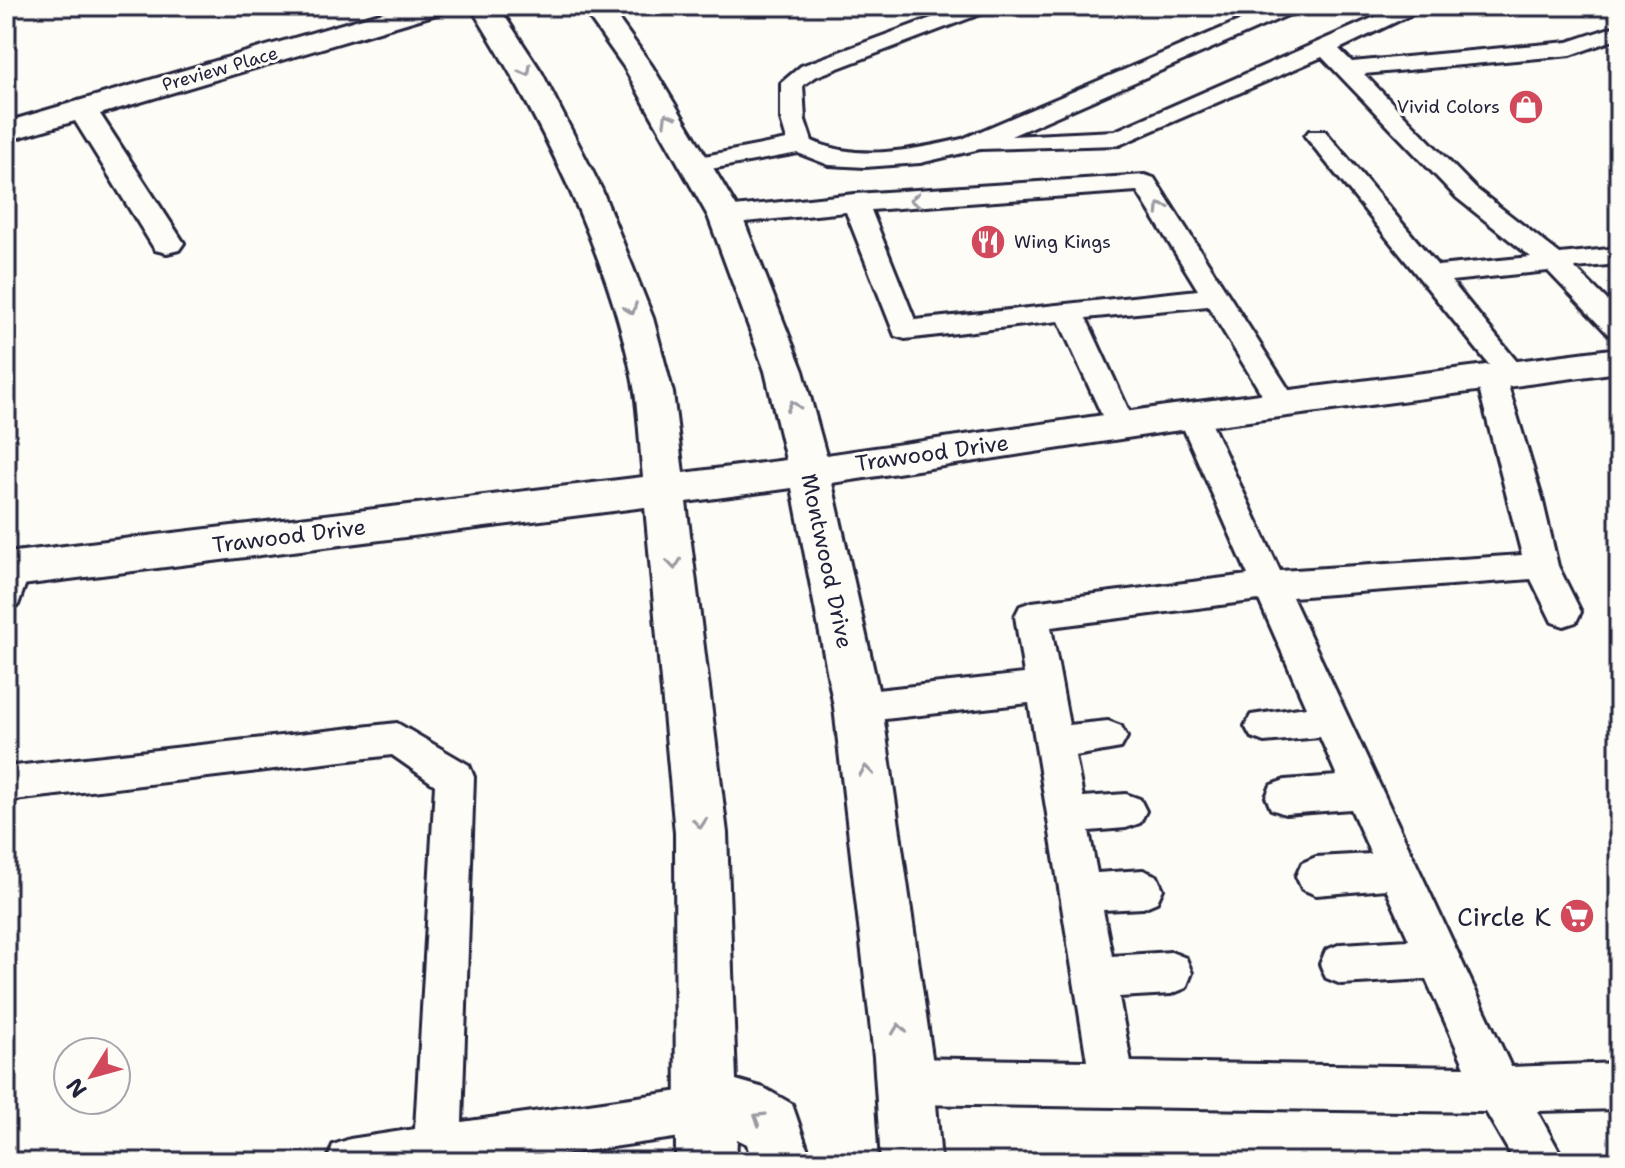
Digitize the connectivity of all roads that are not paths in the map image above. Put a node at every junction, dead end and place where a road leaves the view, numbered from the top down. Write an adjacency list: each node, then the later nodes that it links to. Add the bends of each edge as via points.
1 (433, 6): 10 (main road, Preview Place)
2 (484, 6): 31 (main road, one-way to 31, via 557,128 635,318 654,393)
3 (595, 6): 15 (main road, Montwood Drive, one-way to 3, via 638,66)
4 (984, 6): 13 (lane, via 809,71 792,83 793,120)
5 (1292, 6): 14 (lane)
6 (1418, 6): 8 (lane)
7 (1619, 31): 9 (lane, via 1571,48)
8 (1325, 47): 9 (lane); 14 (lane, via 1119,138)
9 (1346, 69): 20 (lane, via 1466,193)
10 (82, 109): 11 (main road, Preview Place); 18 (main road)
11 (6, 132)
12 (1317, 136): 21 (lane)
13 (801, 145): 14 (lane, via 829,158 865,160); 15 (lane)
14 (969, 145)
15 (694, 165): 17 (main road, Montwood Drive)
16 (855, 202): 17 (lane); 22 (lane, one-way to 16, via 1201,271 1171,259 1135,208 1109,194 979,213 951,199); 23 (lane, via 905,330)
17 (725, 216): 30 (main road, Montwood Drive, one-way to 17, via 784,371)
18 (167, 243)
19 (1619, 256): 20 (lane)
20 (1555, 263): 21 (lane); 24 (lane)
21 (1430, 275): 26 (lane)
22 (1218, 297): 23 (lane); 27 (lane)
23 (1069, 311): 29 (lane)
24 (1619, 329)
25 (1619, 360): 26 (main road, Trawood Drive)
26 (1502, 376): 27 (main road, Trawood Drive); 32 (lane)
27 (1283, 404): 28 (main road, Trawood Drive)
28 (1193, 416): 29 (main road, Trawood Drive); 34 (lane)
29 (1121, 426): 30 (main road, Trawood Drive)
30 (808, 472): 31 (main road, Trawood Drive); 37 (main road, Montwood Drive)
31 (666, 487): 33 (main road, Trawood Drive); 59 (main road, one-way to 59, via 701,833)
32 (1541, 566): 34 (lane); 35 (lane)
33 (9, 579)
34 (1273, 585): 36 (lane, via 1032,616); 38 (lane)
35 (1564, 612)
36 (1043, 687): 37 (lane); 41 (lane)
37 (858, 707): 55 (main road, Montwood Drive, one-way to 37)
38 (1333, 721): 39 (lane); 43 (lane)
39 (1264, 726)
40 (1108, 737): 41 (lane)
41 (1053, 742): 46 (lane)
42 (6, 784): 60 (lane, via 397,739 455,777)
43 (1364, 791): 44 (lane); 47 (lane)
44 (1285, 797)
45 (1126, 811): 46 (lane)
46 (1066, 815): 50 (lane)
47 (1400, 870): 48 (lane); 51 (lane)
48 (1316, 876)
49 (1143, 889): 50 (lane)
50 (1079, 893): 54 (lane)
51 (1440, 958): 52 (lane); 58 (lane)
52 (1341, 964)
53 (1171, 973): 54 (lane)
54 (1094, 978): 56 (lane)
55 (904, 1081): 56 (lane); 63 (main road, Montwood Drive)
56 (1113, 1085): 58 (lane)
57 (1619, 1086): 58 (lane)
58 (1498, 1090): 64 (lane)
59 (707, 1136): 60 (lane); 62 (main road, one-way to 59, via 771,1125 743,1109)
60 (437, 1156): 61 (lane)
61 (350, 1162)
62 (782, 1162)
63 (911, 1162)
64 (1542, 1162)

